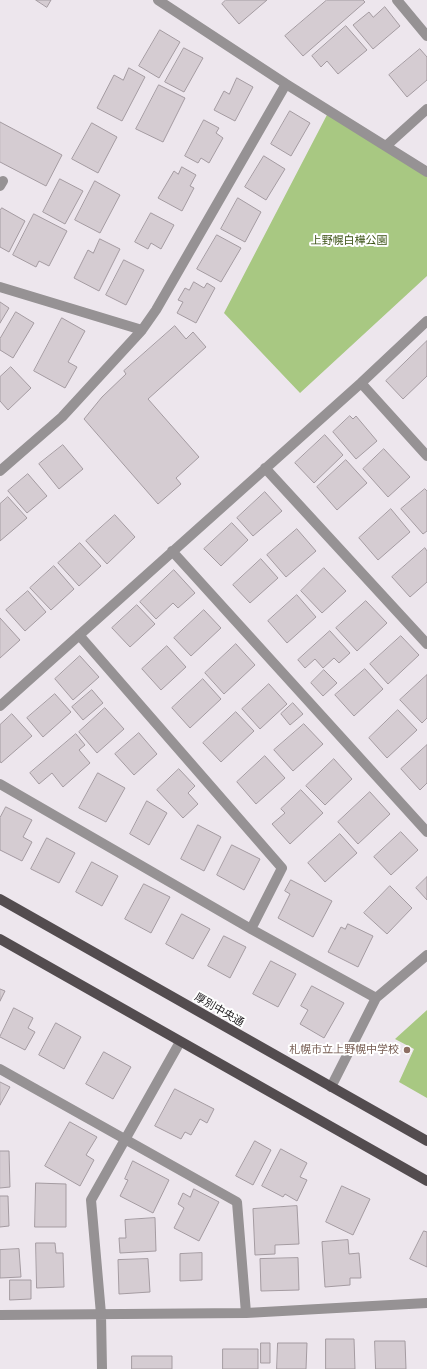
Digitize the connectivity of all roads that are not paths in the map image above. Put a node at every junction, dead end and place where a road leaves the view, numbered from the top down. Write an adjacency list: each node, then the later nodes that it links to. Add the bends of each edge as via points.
1 (158, 0): 4 (street)
2 (397, 0): 3 (street)
3 (427, 36)
4 (286, 84): 6 (street); 10 (street)
5 (427, 109): 6 (street)
6 (386, 146): 7 (street)
7 (427, 172)
8 (0, 287): 10 (street)
9 (427, 321): 11 (street)
10 (142, 330): 14 (street, via 62,417)
11 (361, 383): 12 (street); 13 (street)
12 (427, 456)
13 (265, 468): 15 (street); 17 (street)
14 (0, 471)
15 (172, 551): 16 (street); 20 (street)
16 (79, 635): 18 (street); 22 (street, via 282,868)
17 (427, 644)
18 (0, 706)
19 (0, 784): 22 (street)
20 (427, 832)
21 (0, 899): 28 (main road, 厚別中央通)
22 (250, 929): 25 (street)
23 (0, 939): 26 (main road)
24 (427, 955): 25 (street)
25 (376, 998): 28 (street)
26 (180, 1042): 29 (street); 31 (main road)
27 (0, 1070): 29 (street)
28 (331, 1087): 30 (main road, 厚別中央通)
29 (125, 1140): 33 (street, via 237,1202); 34 (street, via 91,1200)
30 (427, 1141)
31 (427, 1180)
32 (427, 1303): 33 (street)
33 (246, 1313): 34 (street)
34 (101, 1314): 35 (street); 36 (street)
35 (0, 1315)
36 (102, 1369)

